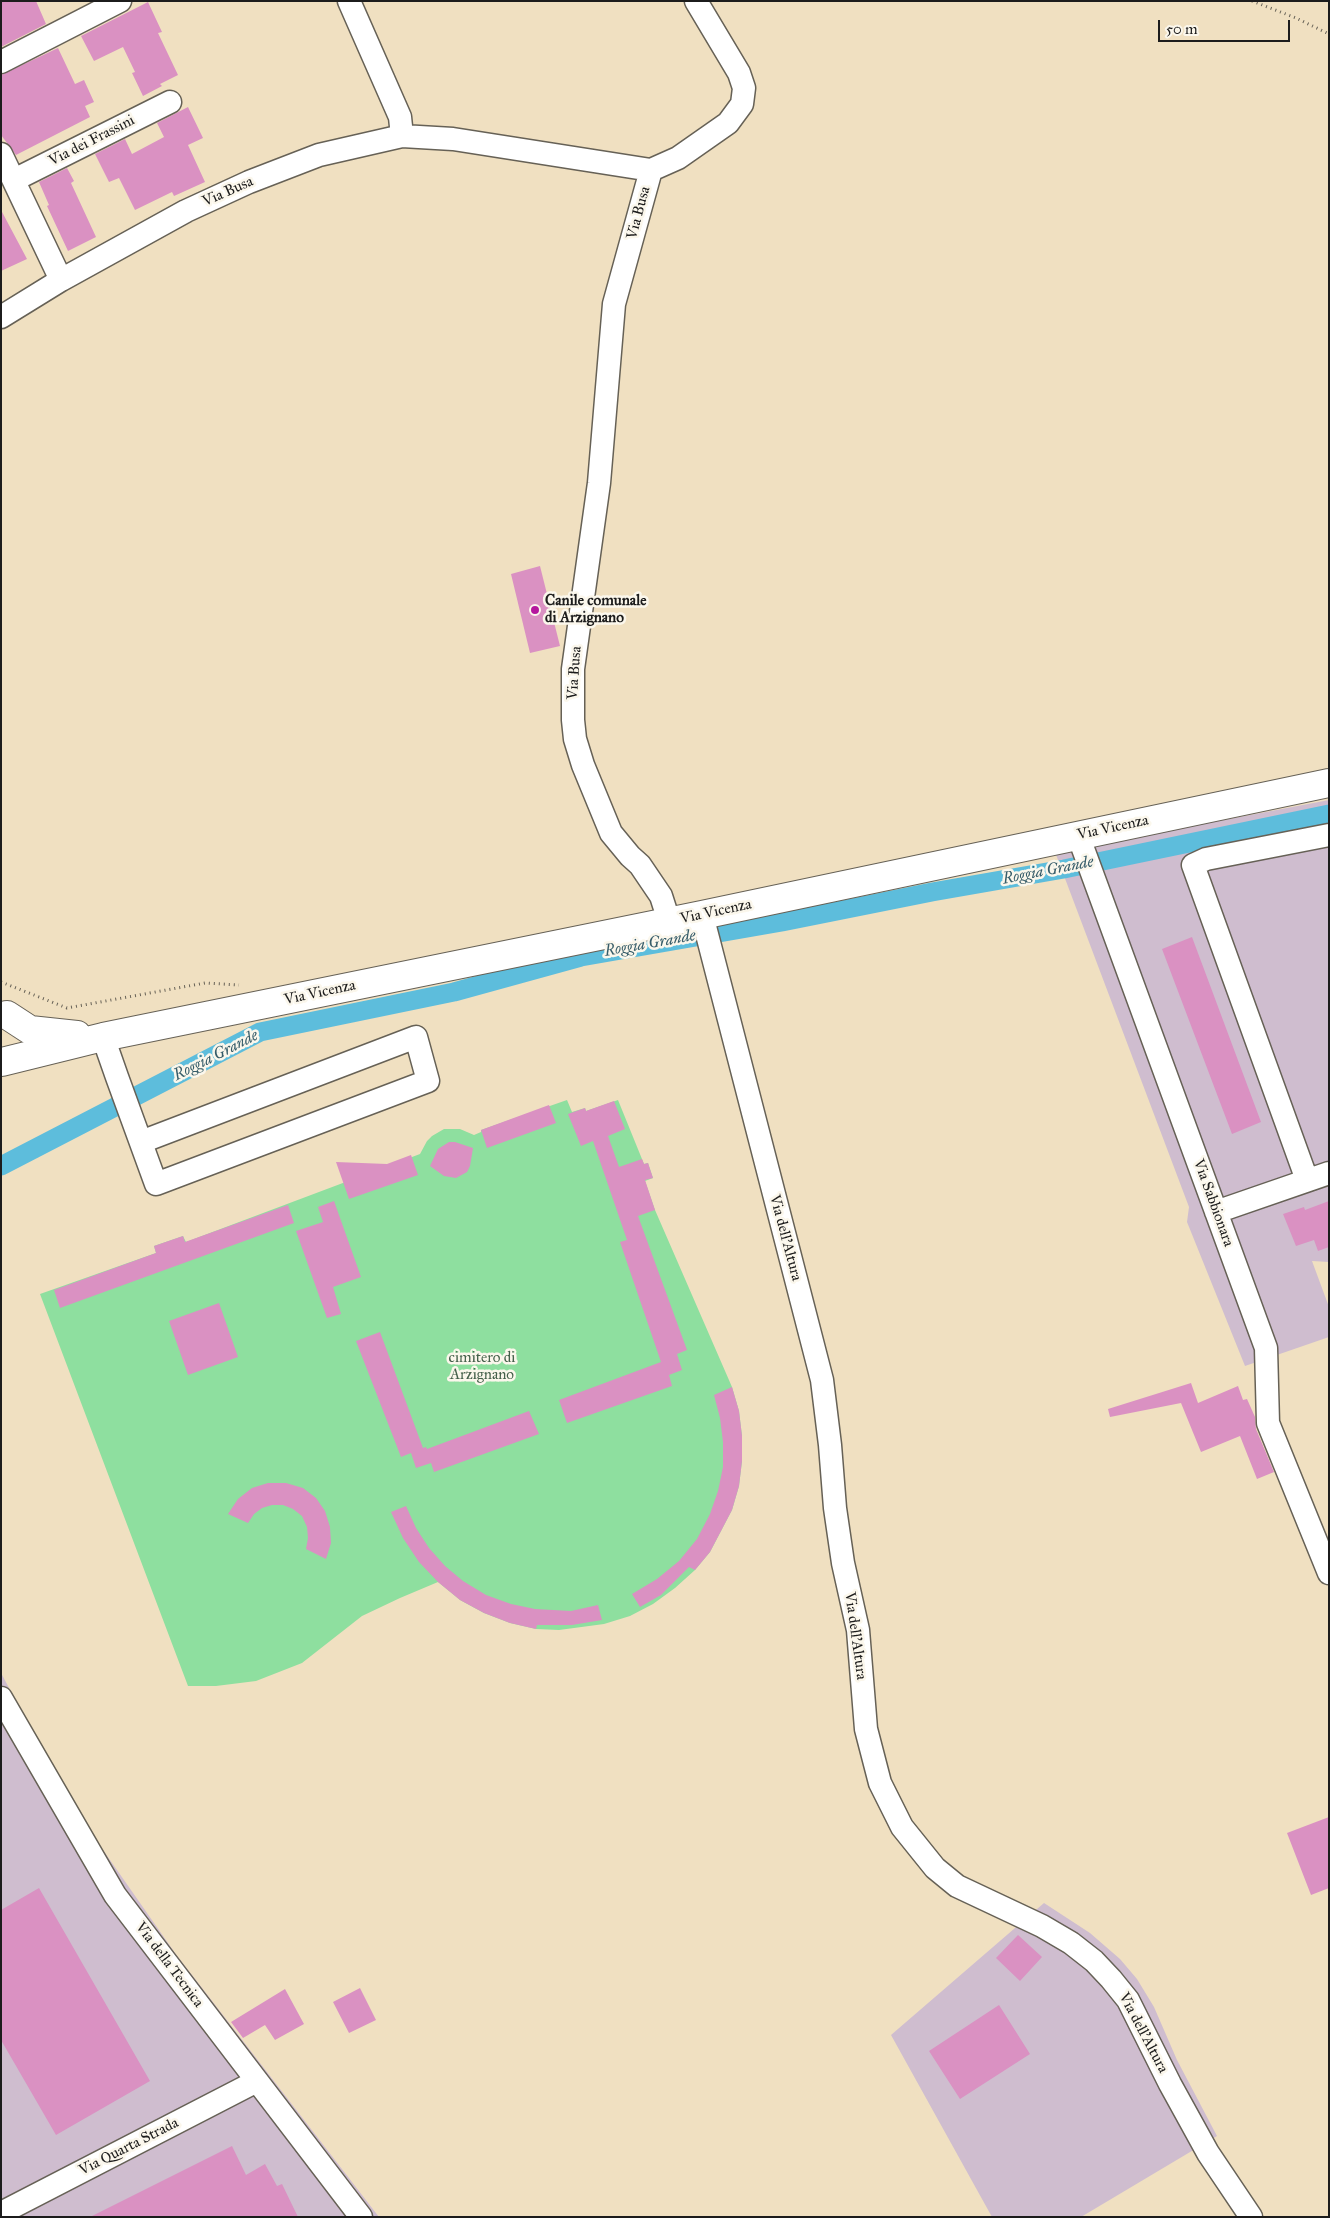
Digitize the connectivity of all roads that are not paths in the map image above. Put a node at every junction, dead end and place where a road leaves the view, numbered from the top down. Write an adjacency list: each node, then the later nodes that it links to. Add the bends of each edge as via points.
1 (120, 1): 4 (street)
2 (349, 1): 6 (street, via 400,117)
3 (696, 1): 8 (street, via 739,72 744,88 742,104 728,123 678,158)
4 (1, 62)
5 (170, 102): 9 (street, Via dei Frassini)
6 (402, 136): 8 (street, Via Busa, via 453,139); 10 (street, Via Busa, via 319,155 249,182 186,211)
7 (1, 154): 9 (street)
8 (651, 170): 16 (street, Via Busa, via 614,304 599,483 573,669 573,720 583,765 611,833 640,865 661,896)
9 (14, 180): 10 (street)
10 (61, 280): 11 (street, Via Busa)
11 (1, 317)
12 (1329, 783): 13 (main road, Via Vicenza)
13 (1078, 835): 15 (main road, Via Vicenza); 23 (street, Via Sabbionara)
14 (1329, 835): 22 (street, via 1206,859 1193,866)
15 (702, 915): 16 (main road, Via Vicenza); 29 (street, Via dell'Altura, via 822,1380 834,1508 858,1630 866,1729 880,1783 902,1827 935,1868 957,1886 1071,1943 1111,1978 1128,2000 1208,2153)
16 (669, 921): 18 (main road, Via Vicenza)
17 (4, 1010): 18 (main road, Via Vicenza, via 30,1030); 19 (main road, Via Vicenza, via 10,1039)
18 (103, 1037): 19 (main road, Via Vicenza); 20 (street)
19 (2, 1062)
20 (140, 1142): 20 (street, via 156,1184 428,1081 416,1037)
21 (1329, 1173): 22 (street)
22 (1307, 1180): 23 (street)
23 (1216, 1212): 24 (street, Via Sabbionara, via 1266,1348 1268,1423)
24 (1329, 1574)
25 (3, 1706): 26 (street, Via della Tecnica, via 115,1895)
26 (257, 2081): 27 (street, Via Quarta Strada); 28 (street, Via della Tecnica)
27 (1, 2213)
28 (361, 2217)
29 (1251, 2217)

